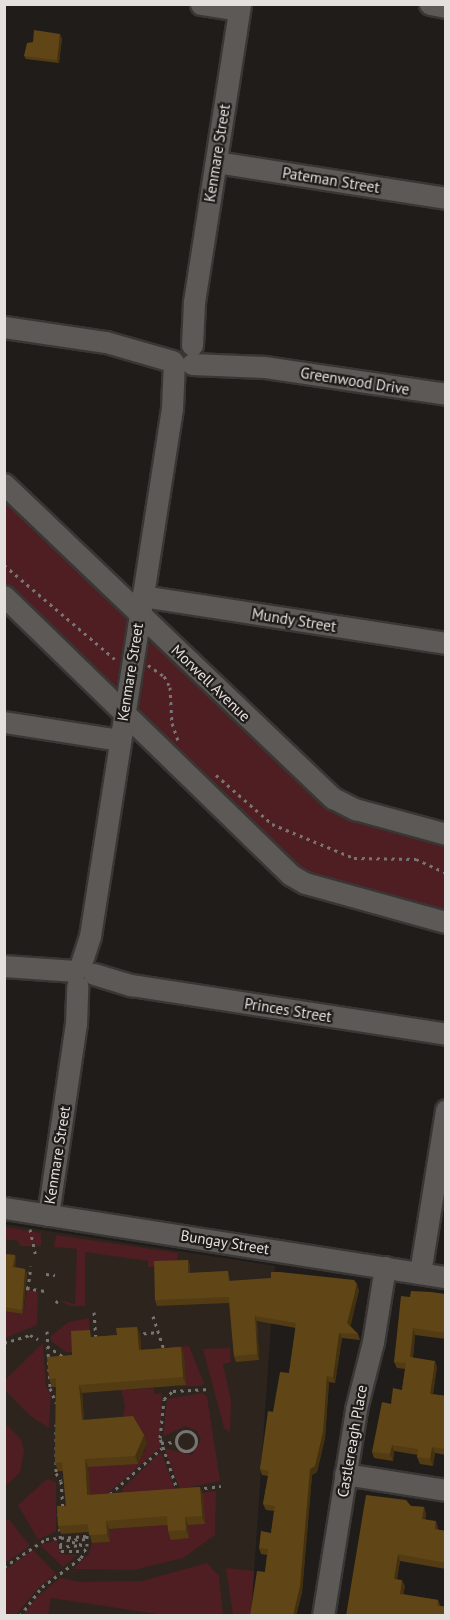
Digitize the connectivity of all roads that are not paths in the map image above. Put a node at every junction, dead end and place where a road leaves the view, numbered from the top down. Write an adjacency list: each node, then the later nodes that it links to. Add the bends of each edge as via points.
1 (201, 4): 3 (street)
2 (430, 4): 4 (street)
3 (239, 7): 5 (street, Kenmare Street)
4 (446, 7)
5 (216, 162): 6 (street, Pateman Street); 8 (street, Kenmare Street)
6 (446, 198)
7 (4, 327): 8 (street, Greenwood Drive)
8 (183, 354): 9 (street, Greenwood Drive); 12 (street, Kenmare Street)
9 (446, 394)
10 (4, 484): 12 (street, Morwell Avenue)
11 (4, 596): 14 (street)
12 (140, 605): 13 (street, Mundy Street); 14 (street, Kenmare Street); 17 (street, Morwell Avenue, via 333,798 355,809)
13 (446, 643)
14 (124, 713): 16 (street, Kenmare Street); 18 (street, via 297,879)
15 (4, 722): 16 (street)
16 (119, 740): 20 (street, Kenmare Street)
17 (446, 834)
18 (446, 922)
19 (4, 966): 20 (street, Princes Street)
20 (84, 978): 21 (street, Princes Street); 24 (street, Kenmare Street)
21 (446, 1034)
22 (446, 1110): 26 (street)
23 (4, 1208): 24 (street, Bungay Street)
24 (39, 1220): 25 (street, Bungay Street)
25 (385, 1267): 26 (street, Bungay Street); 28 (street, Castlereagh Place)
26 (420, 1273): 27 (street, Bungay Street)
27 (446, 1277)
28 (345, 1474): 29 (street); 30 (street, Castlereagh Place)
29 (446, 1490)
30 (323, 1616)

